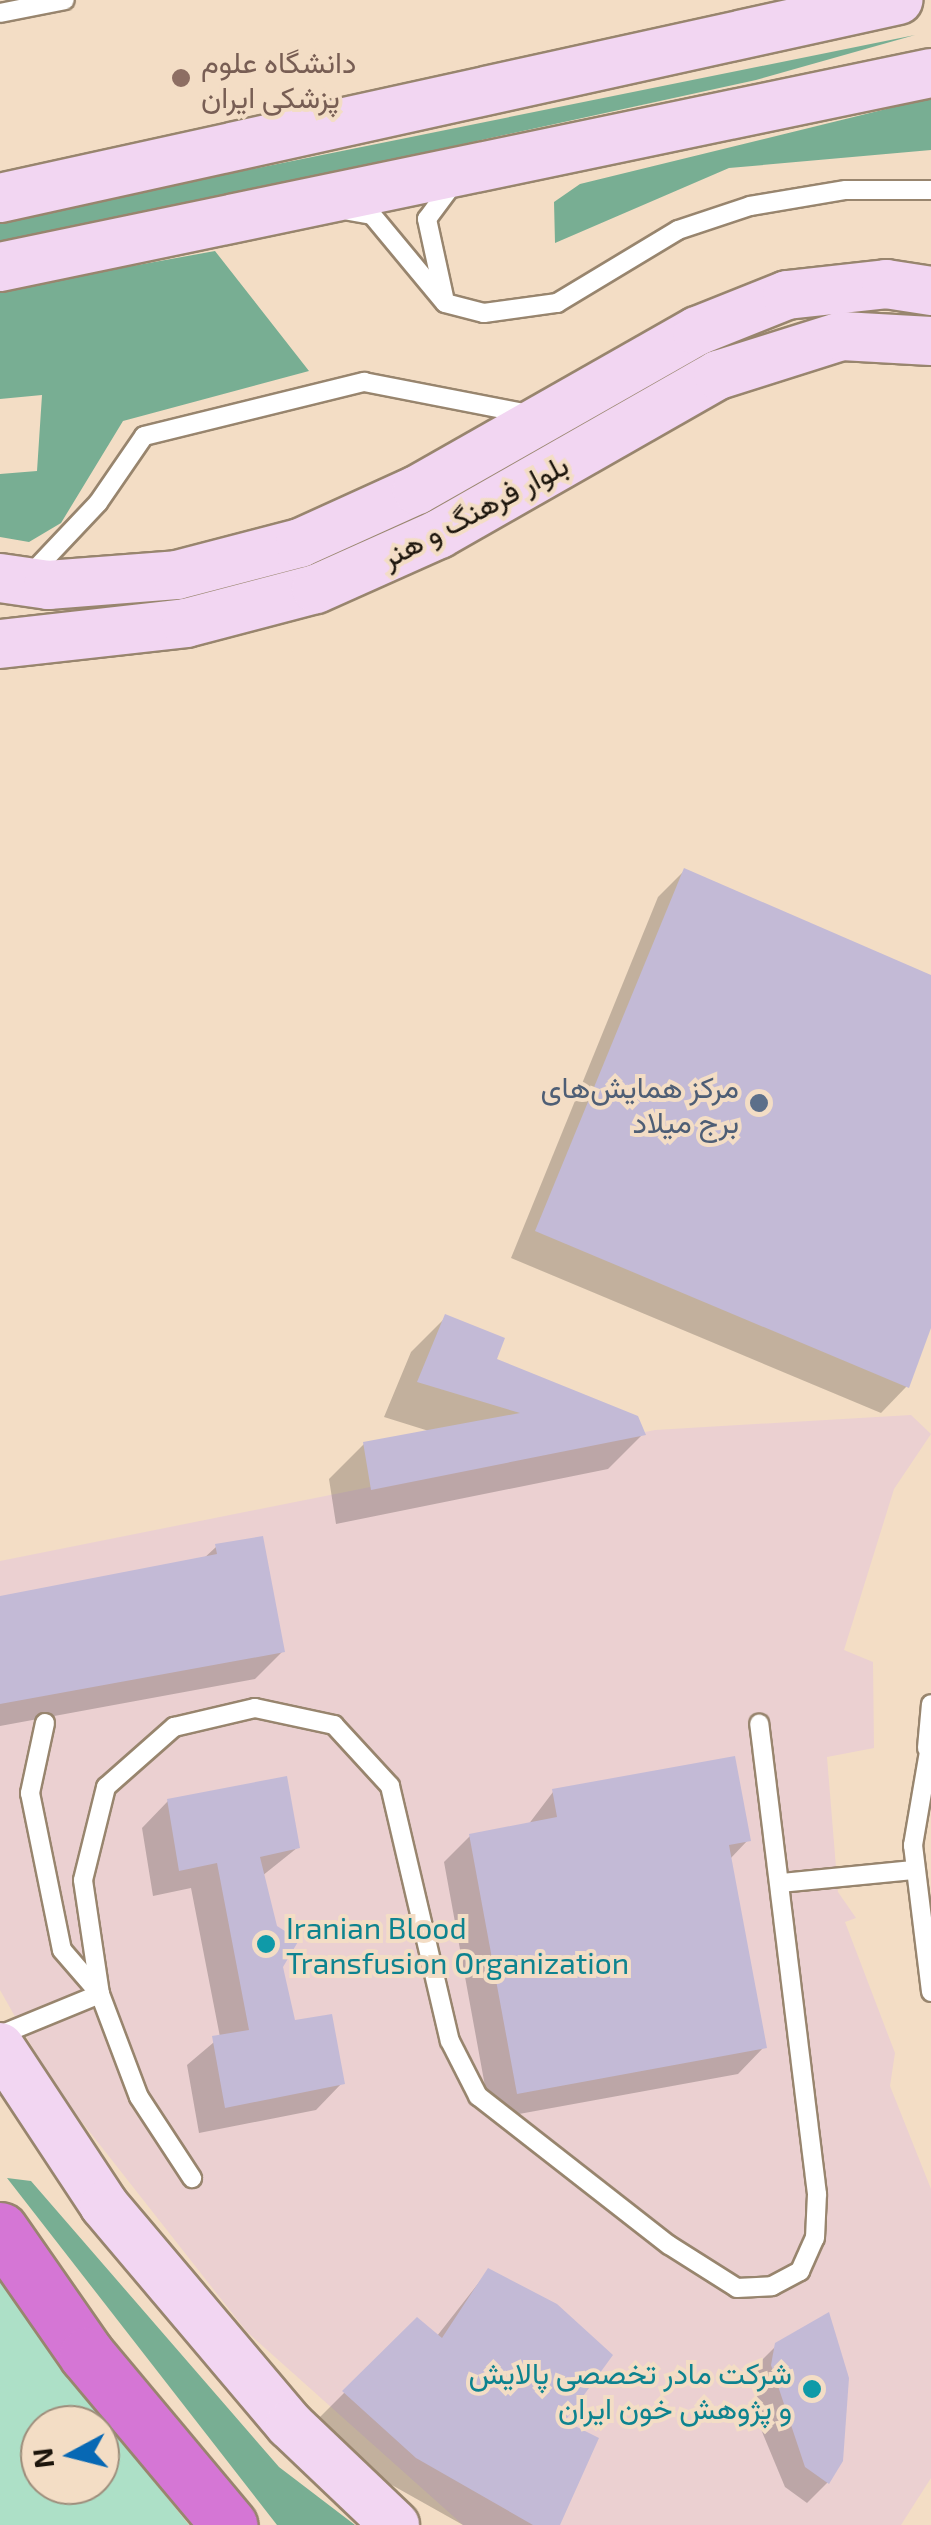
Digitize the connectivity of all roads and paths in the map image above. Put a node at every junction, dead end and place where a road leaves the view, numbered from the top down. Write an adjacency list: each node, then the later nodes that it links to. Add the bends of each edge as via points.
1 (65, 0): 3 (lane)
2 (898, 0): 8 (main road)
3 (21, 4): 4 (lane)
4 (0, 13)
5 (931, 73): 6 (main road)
6 (501, 160): 9 (main road); 12 (lane, via 458,180 427,219)
7 (931, 190): 12 (lane, via 846,190 750,206 678,230 587,288 522,311)
8 (0, 198)
9 (318, 206): 10 (main road); 12 (lane, via 372,215)
10 (0, 268)
11 (931, 291): 14 (main road, بلوار فرهنگ و هنر, via 886,284 787,295 697,331)
12 (445, 302)
13 (931, 340): 16 (main road, بلوار فرهنگ و هنر, via 842,336 718,375 439,534 316,589 186,623)
14 (559, 409): 15 (main road, بلوار فرهنگ و هنر, via 300,543 177,575); 15 (lane, via 506,416 364,382 144,436 98,503)
15 (24, 582): 16 (main road, via 12,614)
16 (14, 644)
17 (931, 1704): 20 (lane)
18 (45, 1724): 24 (lane, via 30,1794 62,1950)
19 (758, 1724): 22 (lane)
20 (929, 1744): 21 (lane)
21 (914, 1870): 22 (lane); 23 (lane)
22 (781, 1883): 24 (lane, via 817,2194 815,2238 800,2271 772,2286 737,2288 669,2245 478,2096 450,2041 390,1786 334,1724 255,1708 174,1727 106,1786 84,1880)
23 (931, 1992)
24 (100, 1994): 25 (lane); 27 (lane, via 139,2097)
25 (0, 2035)
26 (0, 2047): 30 (main road, via 104,2205 290,2424)
27 (192, 2178)
28 (0, 2230): 29 (highway, via 88,2355)
29 (230, 2525)
30 (395, 2525)

